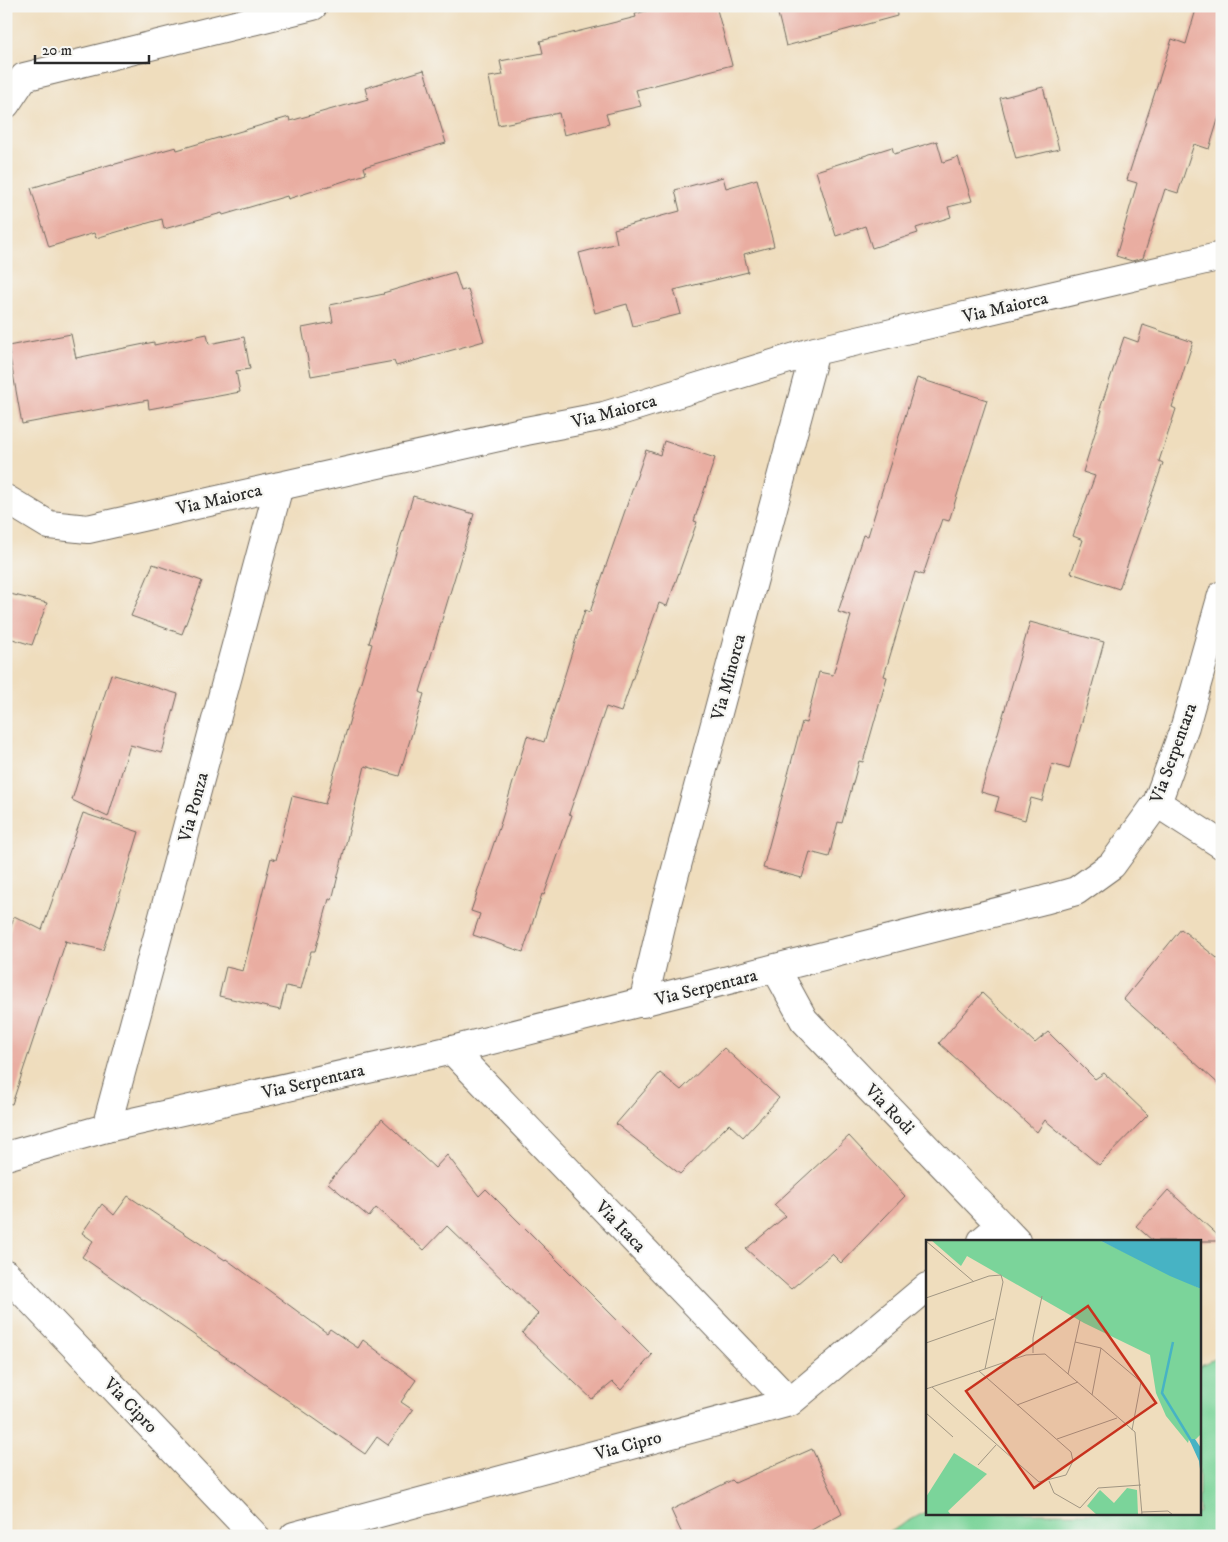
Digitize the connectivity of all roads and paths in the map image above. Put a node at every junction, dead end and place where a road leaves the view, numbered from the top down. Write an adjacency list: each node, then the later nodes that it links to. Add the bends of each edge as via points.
1 (313, 6): 2 (street, via 24,77)
2 (6, 104)
3 (1222, 256): 4 (street, Via Maiorca)
4 (816, 351): 5 (street, Via Maiorca, via 604,416); 11 (street, Via Minorca)
5 (279, 486): 6 (street, Via Maiorca, via 88,529 49,525); 13 (street, Via Ponza)
6 (6, 499)
7 (1222, 595): 8 (street, Via Serpentara, via 1185,726)
8 (1157, 803): 9 (street); 10 (street, Via Serpentara, via 1112,864 1076,890)
9 (1222, 845)
10 (776, 969): 11 (street, Via Serpentara); 15 (street, Via Rodi, via 804,1020)
11 (643, 1003): 12 (street, Via Serpentara)
12 (452, 1050): 13 (street, Via Serpentara); 18 (street, Via Itaca)
13 (106, 1128): 14 (street, Via Serpentara)
14 (6, 1156)
15 (1000, 1236)
16 (6, 1274): 19 (street, Via Cipro)
17 (926, 1288): 18 (street, Via Cipro)
18 (790, 1402): 20 (street, Via Cipro)
19 (255, 1536)
20 (294, 1536)

